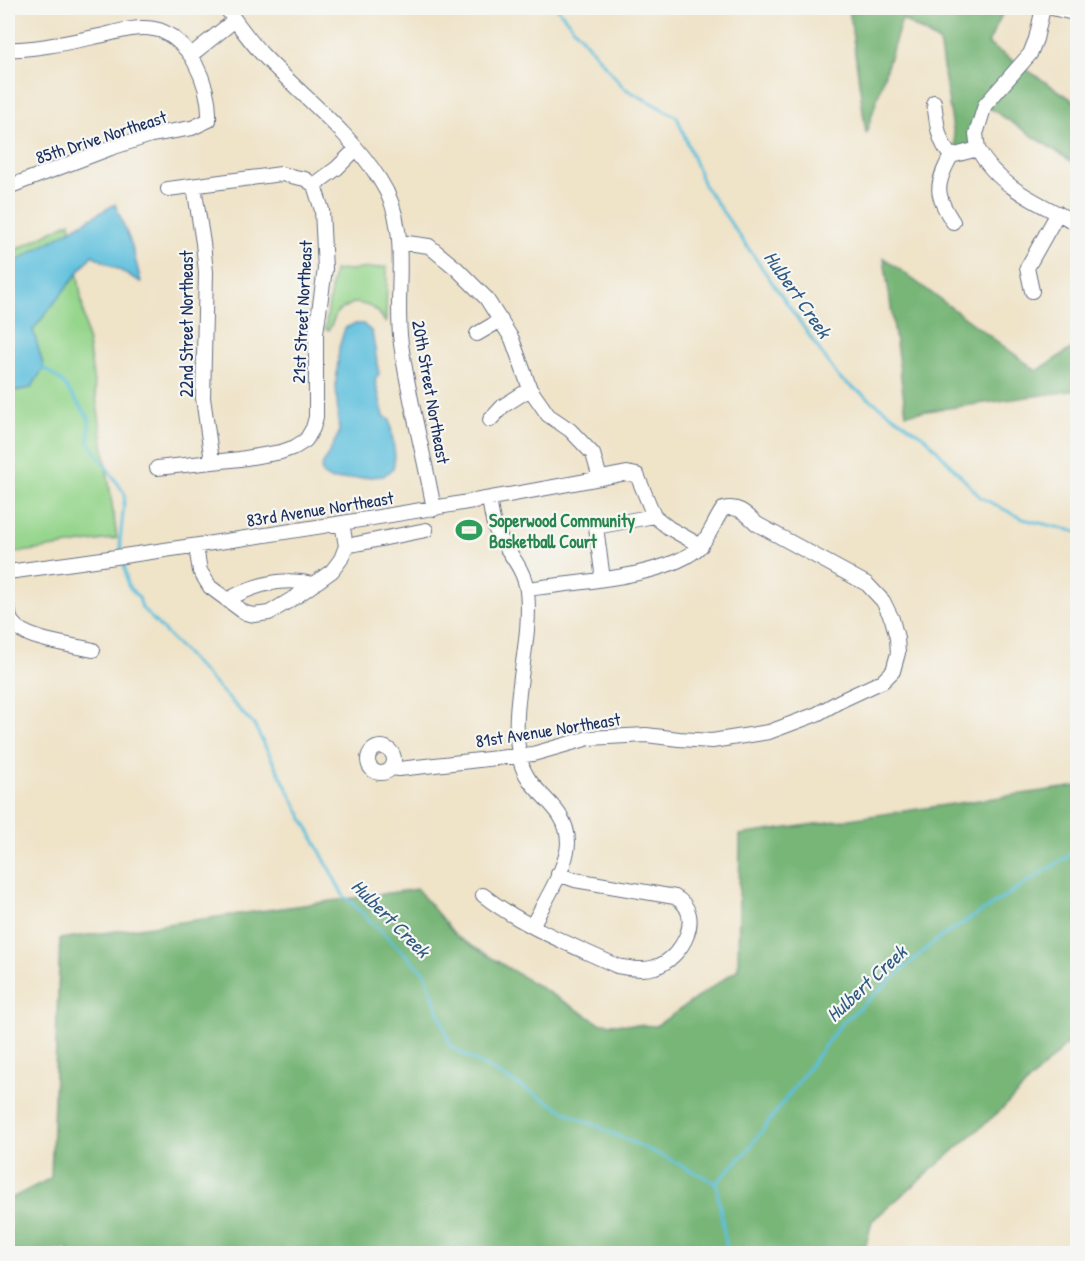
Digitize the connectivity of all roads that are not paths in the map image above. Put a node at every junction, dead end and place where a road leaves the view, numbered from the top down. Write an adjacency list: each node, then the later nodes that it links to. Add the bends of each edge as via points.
1 (226, 8): 5 (street, 20th Street Northeast)
2 (1043, 8): 10 (street, via 1030,54 985,105 976,134)
3 (1052, 8): 4 (street)
4 (1077, 14)
5 (235, 20): 7 (street); 9 (street, 20th Street Northeast, via 260,53)
6 (8, 49): 7 (street, 85th Drive Northeast, via 130,29 156,29 174,38)
7 (191, 55): 14 (street, 85th Drive Northeast, via 204,81 210,104 209,120 192,128 151,135 111,148)
8 (934, 102): 11 (street, via 939,136)
9 (356, 149): 12 (street); 19 (street, 20th Street Northeast, via 382,182)
10 (978, 149): 11 (street); 16 (street, via 985,164 999,178)
11 (951, 156): 17 (street, via 941,174 939,189 942,206)
12 (314, 185): 13 (street, via 304,178 281,174); 25 (street, 21st Street Northeast, via 322,210 325,269 316,333 316,417 306,440 295,447 268,455)
13 (194, 186): 15 (street); 25 (street, 22nd Street Northeast, via 206,272 203,398)
14 (8, 187)
15 (168, 189)
16 (1058, 213): 18 (street); 20 (street, via 1027,268)
17 (953, 222)
18 (1077, 224)
19 (400, 243): 21 (street, via 429,246 458,269); 29 (street, 20th Street Northeast, via 401,343)
20 (1032, 291)
21 (501, 320): 22 (street); 23 (street)
22 (477, 334)
23 (530, 389): 24 (street); 27 (street, via 548,415 570,430 593,454)
24 (490, 420)
25 (212, 461): 26 (street)
26 (158, 468)
27 (600, 478): 28 (street, 83rd Avenue Northeast); 30 (street, 83rd Avenue Northeast, via 638,475)
28 (489, 499): 29 (street, 83rd Avenue Northeast); 39 (street, via 495,529 516,561)
29 (434, 509): 31 (street, 83rd Avenue Northeast)
30 (654, 516): 34 (street); 37 (street, via 596,527)
31 (342, 523): 33 (street); 35 (street, 83rd Avenue Northeast)
32 (426, 530): 33 (street)
33 (346, 546): 38 (street, via 332,571)
34 (701, 546): 37 (street, via 678,561 646,573); 43 (street, 81st Avenue Northeast, via 723,509 731,507 867,584 883,601 892,619 898,653 893,671 883,681 817,714 769,732 712,741 646,735 599,737)
35 (196, 547): 36 (street, 83rd Avenue Northeast); 40 (street, via 200,571 210,587)
36 (8, 572)
37 (600, 579): 39 (street)
38 (314, 584): 40 (street, via 295,580 271,583); 40 (street, via 269,613 244,613)
39 (527, 589): 43 (street, via 518,706)
40 (227, 600)
41 (8, 608): 42 (street, via 11,622 20,630)
42 (93, 650)
43 (519, 756): 44 (street, 81st Avenue Northeast); 45 (street, via 533,787 558,810 567,829 567,854)
44 (391, 768)
45 (558, 874): 47 (street); 47 (street, via 675,897 689,911 691,923 686,938 669,959 657,967 643,969 617,966)
46 (483, 895): 47 (street)
47 (532, 926)

